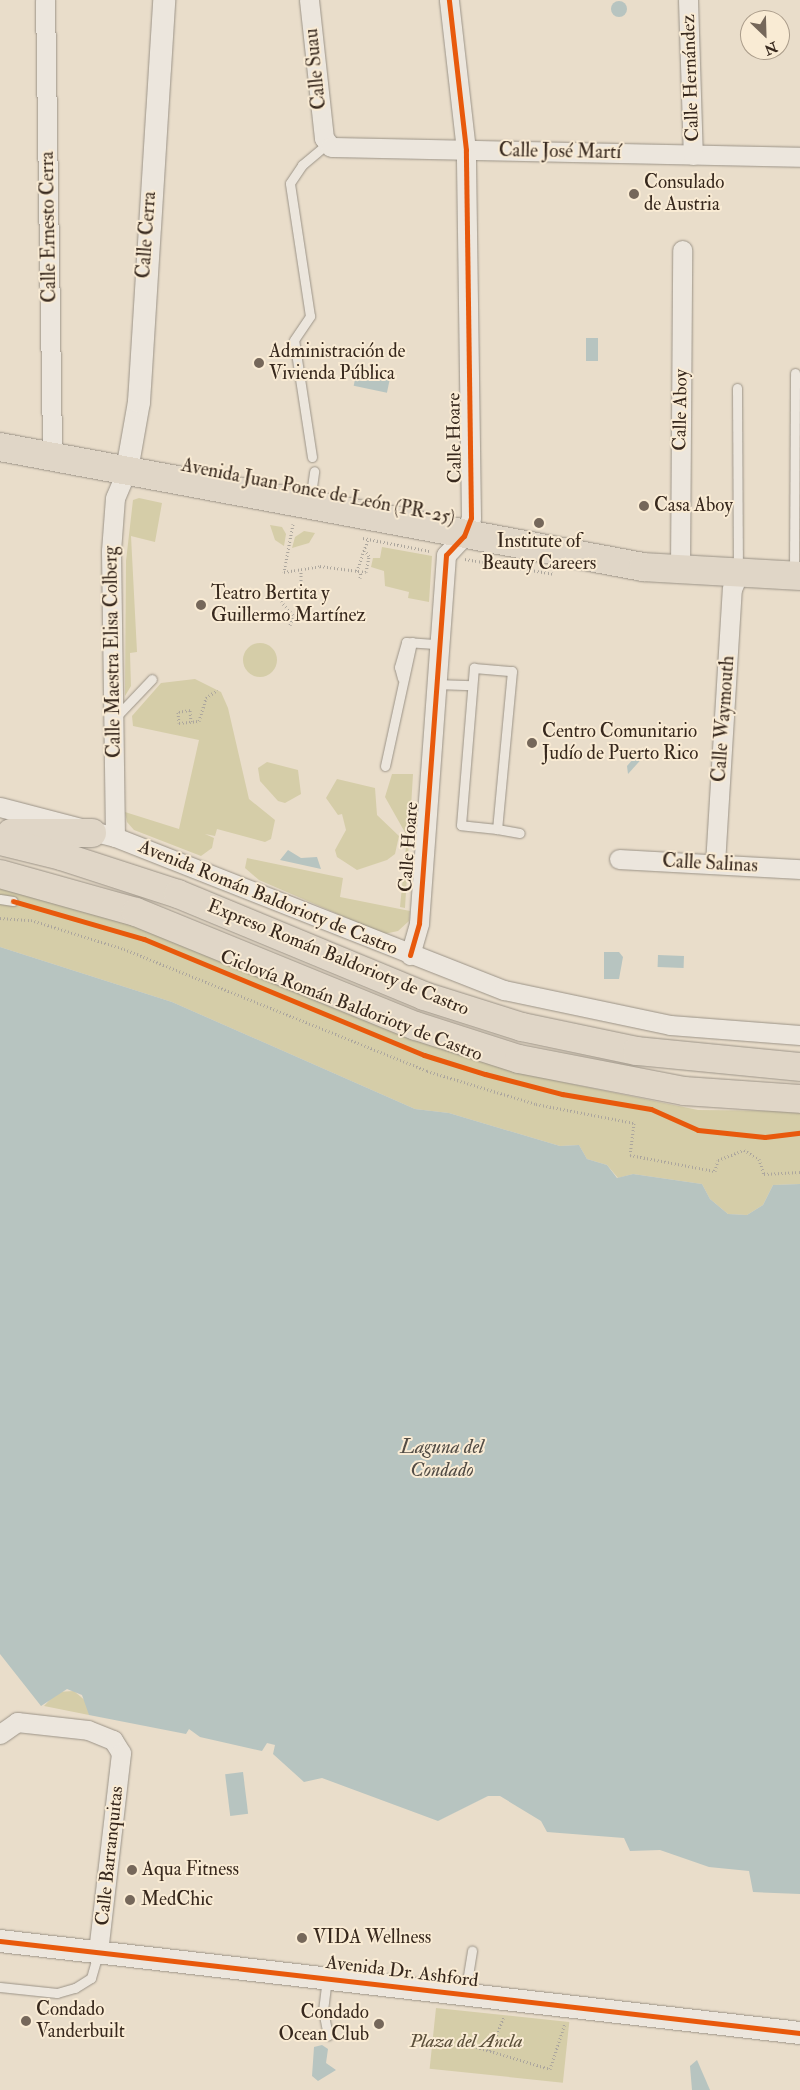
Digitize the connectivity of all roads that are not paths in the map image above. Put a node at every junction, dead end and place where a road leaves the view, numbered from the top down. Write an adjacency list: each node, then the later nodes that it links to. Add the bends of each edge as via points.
1 (45, 0): 14 (street, Calle Ernesto Cerra)
2 (164, 0): 16 (street, Calle Cerra, via 139,402)
3 (309, 0): 6 (street, Calle Suau)
4 (449, 0): 7 (street, Calle Hoare)
5 (688, 0): 8 (street, Calle Hernández)
6 (326, 140): 7 (street, Calle José Martí, via 331,147); 15 (lane, via 290,183 310,316 294,340)
7 (466, 150): 8 (street, Calle José Martí); 19 (street, Calle Hoare, via 471,518)
8 (693, 155): 9 (street, Calle José Martí)
9 (800, 157)
10 (682, 250): 20 (street, Calle Aboy)
11 (795, 373): 22 (lane)
12 (737, 388): 21 (lane)
13 (0, 447): 14 (main road, Avenida Juan Ponce de León (PR-25))
14 (52, 454): 16 (main road, Avenida Juan Ponce de León (PR-25))
15 (312, 457)
16 (127, 470): 18 (main road, Avenida Juan Ponce de León (PR-25)); 27 (street, Calle Maestra Elisa Colberg, via 115,498 111,551)
17 (314, 471): 18 (lane)
18 (301, 515): 19 (main road, Avenida Juan Ponce de León (PR-25))
19 (464, 536): 20 (main road, Avenida Juan Ponce de León (PR-25)); 23 (street, Calle Hoare, via 446,555)
20 (680, 570): 21 (main road, Avenida Juan Ponce de León (PR-25))
21 (738, 575): 22 (main road, Avenida Juan Ponce de León (PR-25)); 36 (street, Calle Waymouth, via 732,589)
22 (797, 576)
23 (438, 644): 25 (street, Calle Hoare); 28 (lane, via 412,642 402,646 402,678)
24 (152, 679): 27 (lane)
25 (435, 684): 26 (lane); 41 (street, Calle Hoare, via 419,923)
26 (472, 685): 30 (lane, via 461,824); 30 (lane, via 474,668 512,671)
27 (113, 720): 33 (street, Calle Maestra Elisa Colberg)
28 (385, 766)
29 (0, 807): 33 (street, Avenida Román Baldorioty de Castro)
30 (497, 829): 32 (lane)
31 (0, 833): 33 (main road)
32 (520, 833)
33 (104, 835): 41 (street, Avenida Román Baldorioty de Castro)
34 (0, 842): 43 (main road, Expreso Román Baldorioty de Castro, via 61,856 178,894 424,996 522,1027 637,1051)
35 (620, 859): 36 (street, Calle Salinas)
36 (715, 864): 37 (street, Calle Salinas)
37 (800, 869)
38 (0, 874): 44 (main road, Expreso Román Baldorioty de Castro, via 136,912 416,1026 519,1059 684,1091)
39 (0, 898): 40 (lane)
40 (13, 901)
41 (410, 955): 42 (street, Avenida Román Baldorioty de Castro, via 504,990 670,1025)
42 (800, 1035)
43 (800, 1067)
44 (800, 1099)
45 (0, 1734): 48 (street, Calle Barranquitas, via 17,1722 88,1730 113,1740 120,1760)
46 (0, 1941): 48 (street, Avenida Dr. Ashford)
47 (472, 1951): 51 (lane)
48 (98, 1953): 49 (street, Avenida Dr. Ashford); 50 (lane, via 91,1978 75,1988 57,1993)
49 (327, 1978): 51 (street, Avenida Dr. Ashford); 53 (lane, via 323,2010)
50 (0, 1987)
51 (465, 1994): 52 (street, Avenida Dr. Ashford)
52 (800, 2033)
53 (328, 2036)

